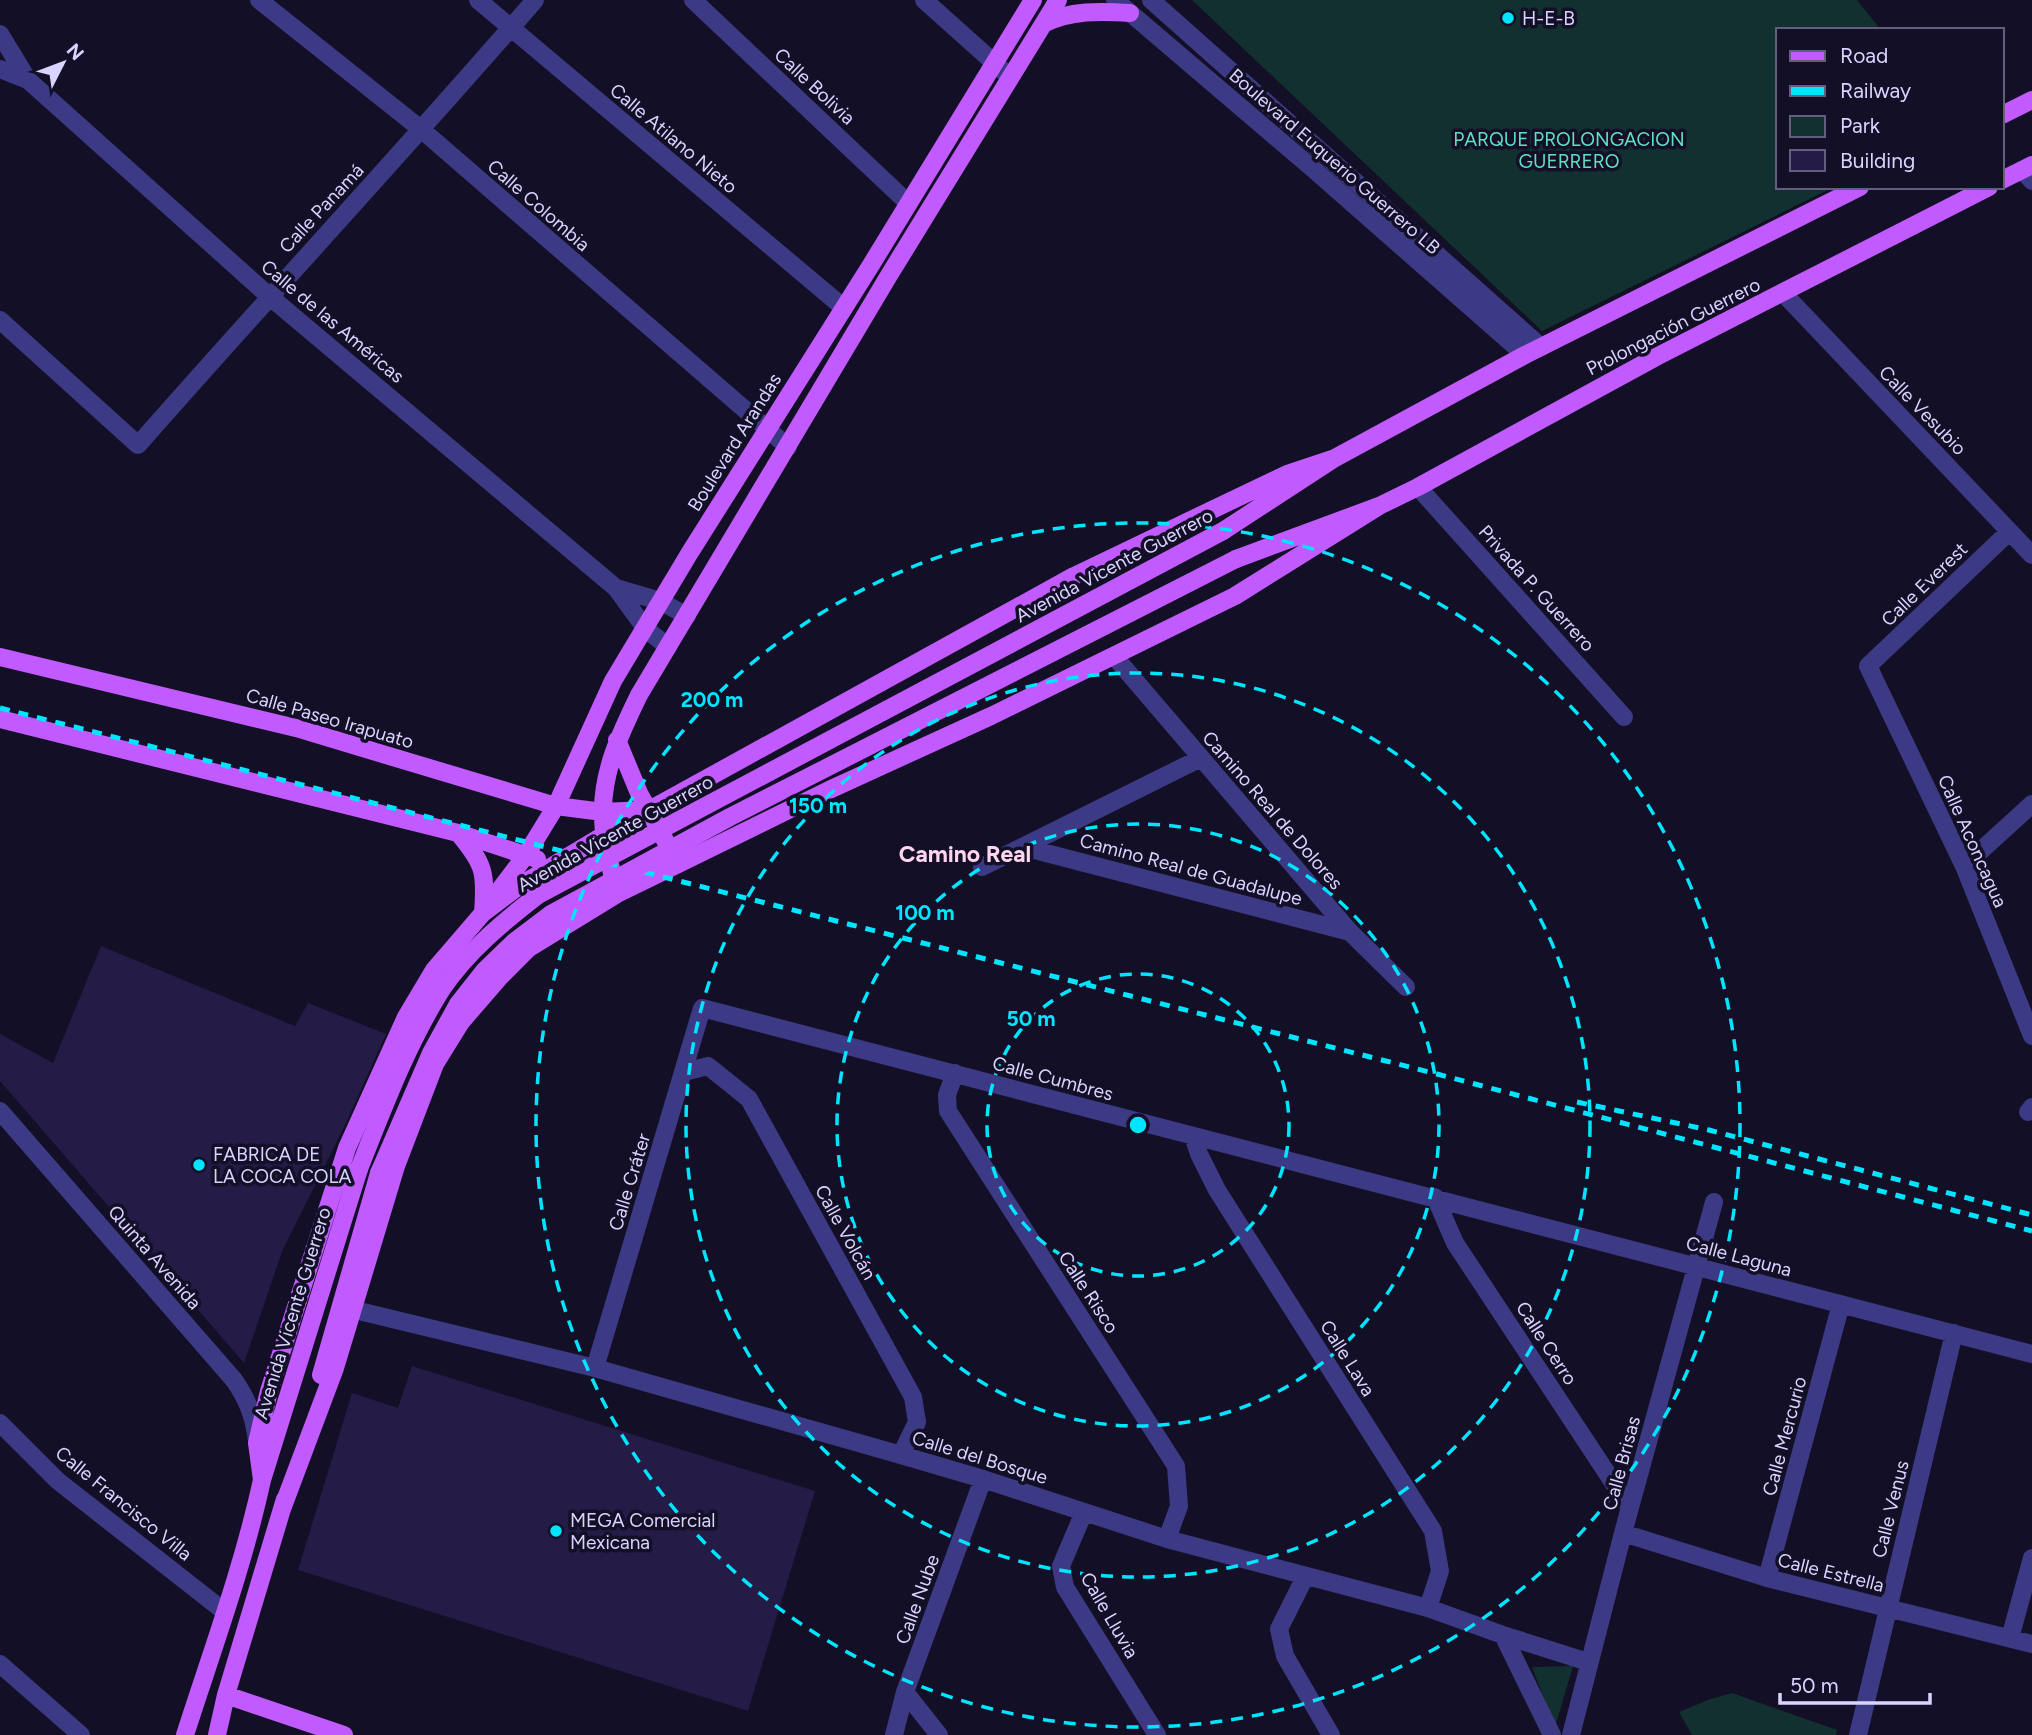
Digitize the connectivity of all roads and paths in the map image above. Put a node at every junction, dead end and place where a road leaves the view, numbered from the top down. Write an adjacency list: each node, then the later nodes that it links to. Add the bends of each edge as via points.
1 (259, 0): 20 (street, Calle Colombia)
2 (478, 0): 12 (street, Calle Atilano Nieto)
3 (535, 0): 12 (street, Calle Panamá)
4 (693, 0): 25 (street, Calle Bolivia)
5 (924, 0): 14 (street)
6 (1033, 0): 14 (main road, Boulevard Arandas)
7 (1058, 0): 11 (main road)
8 (1115, 0): 10 (street, Boulevard Euquerio Guerrero LB)
9 (1151, 0): 30 (street, Boulevard Euquerio Guerrero LB)
10 (1130, 13): 11 (main road, via 1088,12); 30 (street, Boulevard Euquerio Guerrero LB)
11 (1043, 24): 16 (main road)
12 (511, 27): 20 (street, Calle Panamá); 28 (street, Calle Atilano Nieto)
13 (0, 34): 17 (street, Calle de las Américas)
14 (993, 63): 16 (street); 25 (main road, Boulevard Arandas)
15 (0, 69): 17 (street, Calle de las Américas)
16 (1010, 77): 32 (main road)
17 (28, 80): 27 (street, Calle de las Américas)
18 (2032, 100): 19 (main road)
19 (2004, 114)
20 (422, 131): 27 (street, Calle Panamá); 31 (street, Calle Colombia)
21 (2029, 172): 22 (main road)
22 (2004, 179)
23 (1856, 189): 30 (main road, Prolongación Guerrero)
24 (1985, 189): 26 (main road, Prolongación Guerrero)
25 (908, 203): 28 (main road, Boulevard Arandas)
26 (1783, 293): 34 (main road, Prolongación Guerrero); 36 (street, Calle Vesubio)
27 (269, 296): 29 (street, Calle Panamá, via 138,446); 38 (street, Calle de las Américas)
28 (844, 308): 31 (main road, Boulevard Arandas)
29 (0, 320)
30 (1533, 351): 33 (main road, Prolongación Guerrero)
31 (766, 429): 32 (street, Calle Colombia); 39 (main road, Boulevard Arandas)
32 (788, 447): 40 (main road)
33 (1335, 458): 52 (main road, via 1275,479 1074,576); 86 (main road, Avenida Vicente Guerrero, bridge, via 1223,531 538,895 500,925 443,988 389,1093 359,1169)
34 (1418, 487): 35 (main road, Prolongación Guerrero); 46 (street, Privada P. Guerrero)
35 (1380, 506): 43 (main road, via 1235,596); 88 (main road, Avenida Vicente Guerrero, bridge, via 1236,559 730,817 551,914 514,942 458,1004 431,1053 379,1173)
36 (2010, 532): 37 (street, Calle Vesubio); 45 (street, Calle Everest)
37 (2032, 555)
38 (616, 588): 39 (street, Calle de las Américas); 41 (street, Calle de las Américas)
39 (660, 601): 40 (street, Calle de las Américas); 41 (main road, Boulevard Arandas)
40 (687, 616): 42 (main road)
41 (645, 628): 42 (street, Calle de las Américas); 51 (main road, Boulevard Arandas, via 613,681)
42 (668, 647): 48 (main road)
43 (1114, 656): 49 (street, Camino Real de Dolores); 58 (main road)
44 (0, 657): 51 (main road, Calle Paseo Irapuato, via 296,728)
45 (1868, 666): 60 (street, Calle Aconcagua)
46 (1624, 717)
47 (0, 719): 54 (main road)
48 (617, 740): 52 (main road); 53 (main road)
49 (1201, 758): 56 (street, Camino Real de Guadalupe); 65 (street, Camino Real de Dolores)
50 (2032, 804): 60 (street)
51 (556, 806): 53 (main road, Calle Paseo Irapuato); 57 (main road, Boulevard Arandas)
52 (648, 810): 53 (main road, Calle Paseo Irapuato); 55 (main road); 58 (main road)
53 (603, 812): 55 (main road)
54 (458, 833): 57 (main road); 64 (main road, via 482,867)
55 (604, 835): 59 (main road); 62 (main road)
56 (1023, 847): 61 (street, Camino Real de Guadalupe); 65 (street, Camino Real de Guadalupe)
57 (526, 855): 59 (main road); 64 (main road, Boulevard Arandas)
58 (678, 864): 62 (main road)
59 (554, 865): 62 (main road); 63 (main road)
60 (1964, 866): 69 (street, Calle Aconcagua)
61 (982, 867)
62 (617, 894): 66 (main road)
63 (504, 897): 64 (main road); 66 (main road, via 532,916)
64 (482, 913): 83 (main road, via 434,970 406,1017 347,1148 269,1391)
65 (1350, 932): 67 (street, Camino Real de Dolores)
66 (538, 943): 78 (main road, via 468,1013 435,1064 396,1166)
67 (1406, 987)
68 (702, 1008): 70 (street, Calle Cráter); 71 (street, Calle Cumbres)
69 (2032, 1036)
70 (684, 1072): 81 (street, Calle Cráter); 84 (street, Calle Volcán, via 708,1066 748,1099 913,1397 918,1422)
71 (955, 1073): 73 (street, Calle Cumbres); 91 (street, Calle Risco, via 947,1095 948,1111 1176,1466 1179,1506)
72 (0, 1111): 83 (street, Quinta Avenida, via 234,1380 247,1399)
73 (1193, 1136): 74 (street, Calle Cumbres); 96 (street, Calle Lava, via 1217,1190 1433,1531 1440,1572)
74 (1435, 1197): 76 (street, Calle Laguna); 87 (street, Calle Cerro, via 1455,1242)
75 (1714, 1202): 76 (street, Calle Brisas)
76 (1696, 1266): 77 (street, Calle Laguna); 87 (street, Calle Brisas)
77 (1841, 1304): 79 (street, Calle Laguna); 94 (street, Calle Mercurio)
78 (355, 1310): 81 (street, Calle del Bosque); 88 (main road)
79 (1954, 1334): 80 (street, Calle Laguna); 95 (street, Calle Venus)
80 (2032, 1354)
81 (595, 1368): 84 (street, Calle del Bosque)
82 (0, 1423): 97 (street, Calle Francisco Villa, via 58,1480)
83 (257, 1443): 86 (main road)
84 (901, 1455): 85 (street, Calle del Bosque)
85 (983, 1479): 89 (street, Calle del Bosque); 103 (street, Calle Nube)
86 (262, 1480): 97 (main road, Avenida Vicente Guerrero)
87 (1630, 1508): 90 (street, Calle Brisas)
88 (282, 1509): 104 (main road, Avenida Vicente Guerrero)
89 (1084, 1511): 91 (street, Calle del Bosque); 111 (street, Calle Lluvia, via 1061,1566 1065,1587)
90 (1623, 1533): 94 (street, Calle Estrella); 101 (street, Calle Brisas)
91 (1167, 1539): 93 (street, Calle del Bosque)
92 (2032, 1558): 99 (street)
93 (1305, 1577): 96 (street, Calle del Bosque); 112 (street, via 1279,1629 1286,1656)
94 (1768, 1578): 95 (street, Calle Estrella)
95 (1887, 1607): 99 (street, Calle Estrella); 115 (street, Calle Venus)
96 (1428, 1608): 98 (street, Calle del Bosque)
97 (225, 1612): 107 (main road, Avenida Vicente Guerrero)
98 (1503, 1635): 101 (street, Calle del Bosque); 113 (street)
99 (2010, 1638): 100 (street, Calle Estrella)
100 (2032, 1644)
101 (1588, 1661): 114 (street, Calle Brisas)
102 (1, 1665): 106 (street)
103 (905, 1692): 109 (street, Calle Nube); 110 (street)
104 (226, 1695): 105 (main road, Avenida Vicente Guerrero); 108 (main road)
105 (221, 1734)
106 (80, 1735)
107 (185, 1735)
108 (344, 1735)
109 (894, 1735)
110 (939, 1735)
111 (1157, 1735)
112 (1331, 1735)
113 (1552, 1735)
114 (1571, 1735)
115 (1858, 1735)

